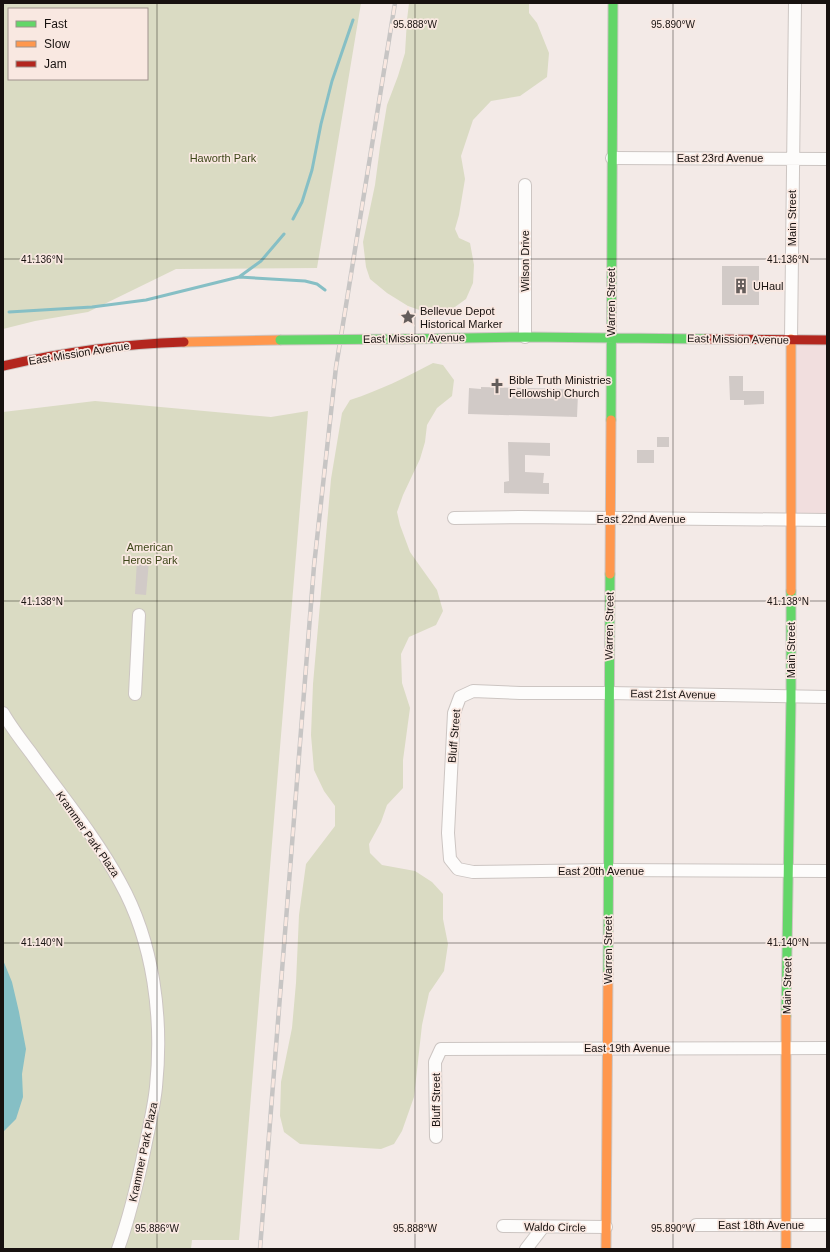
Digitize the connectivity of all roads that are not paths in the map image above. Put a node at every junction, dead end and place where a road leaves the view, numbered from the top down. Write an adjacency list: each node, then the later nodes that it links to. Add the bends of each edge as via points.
1 (613, 3): 3 (street, Warren Street)
2 (795, 3): 4 (street, Main Street)
3 (612, 158): 4 (street, East 23rd Avenue); 8 (street, Warren Street)
4 (792, 159): 5 (street, East 23rd Avenue); 9 (street, Main Street)
5 (827, 159)
6 (525, 185): 7 (street, Wilson Drive)
7 (525, 337): 8 (street, East Mission Avenue); 11 (street, East Mission Avenue, bridge, via 201,340 126,344)
8 (611, 337): 9 (street, East Mission Avenue); 13 (street, Warren Street)
9 (791, 339): 10 (street, East Mission Avenue); 14 (street, Main Street)
10 (827, 340)
11 (3, 366)
12 (454, 518): 13 (street, East 22nd Avenue)
13 (610, 519): 14 (street, East 22nd Avenue); 18 (street, Warren Street)
14 (791, 520): 15 (street, East 22nd Avenue); 20 (street, Main Street)
15 (827, 520)
16 (139, 615): 19 (street)
17 (520, 693): 18 (street, East 21st Avenue); 23 (street, Bluff Street, via 473,691 460,697 454,712)
18 (609, 693): 20 (street, East 21st Avenue); 24 (street, Warren Street)
19 (135, 694)
20 (791, 697): 21 (street, East 21st Avenue); 25 (street, Main Street)
21 (827, 697)
22 (3, 713): 38 (street, Krammer Park Plaza, via 93,839 120,882 141,930 155,989 158,1038 156,1088 140,1175)
23 (450, 790): 24 (street, East 20th Avenue, via 450,859 458,869 473,872)
24 (608, 870): 25 (street, East 20th Avenue); 27 (street, Warren Street)
25 (789, 871): 26 (street, East 20th Avenue); 28 (street, Main Street)
26 (827, 871)
27 (608, 1048): 28 (street, East 19th Avenue); 30 (street, East 19th Avenue, via 441,1049); 37 (street, Warren Street)
28 (786, 1048): 29 (street, East 19th Avenue); 33 (street, Main Street)
29 (827, 1048)
30 (435, 1062): 31 (street, Bluff Street)
31 (436, 1137)
32 (696, 1224): 33 (street, East 18th Avenue)
33 (786, 1225): 34 (street, East 18th Avenue); 41 (street, Main Street)
34 (827, 1225)
35 (503, 1226): 36 (street, Waldo Circle)
36 (543, 1227): 37 (street, Waldo Circle); 39 (street)
37 (606, 1227): 40 (street, Warren Street)
38 (118, 1249)
39 (526, 1249)
40 (606, 1249)
41 (786, 1249)

